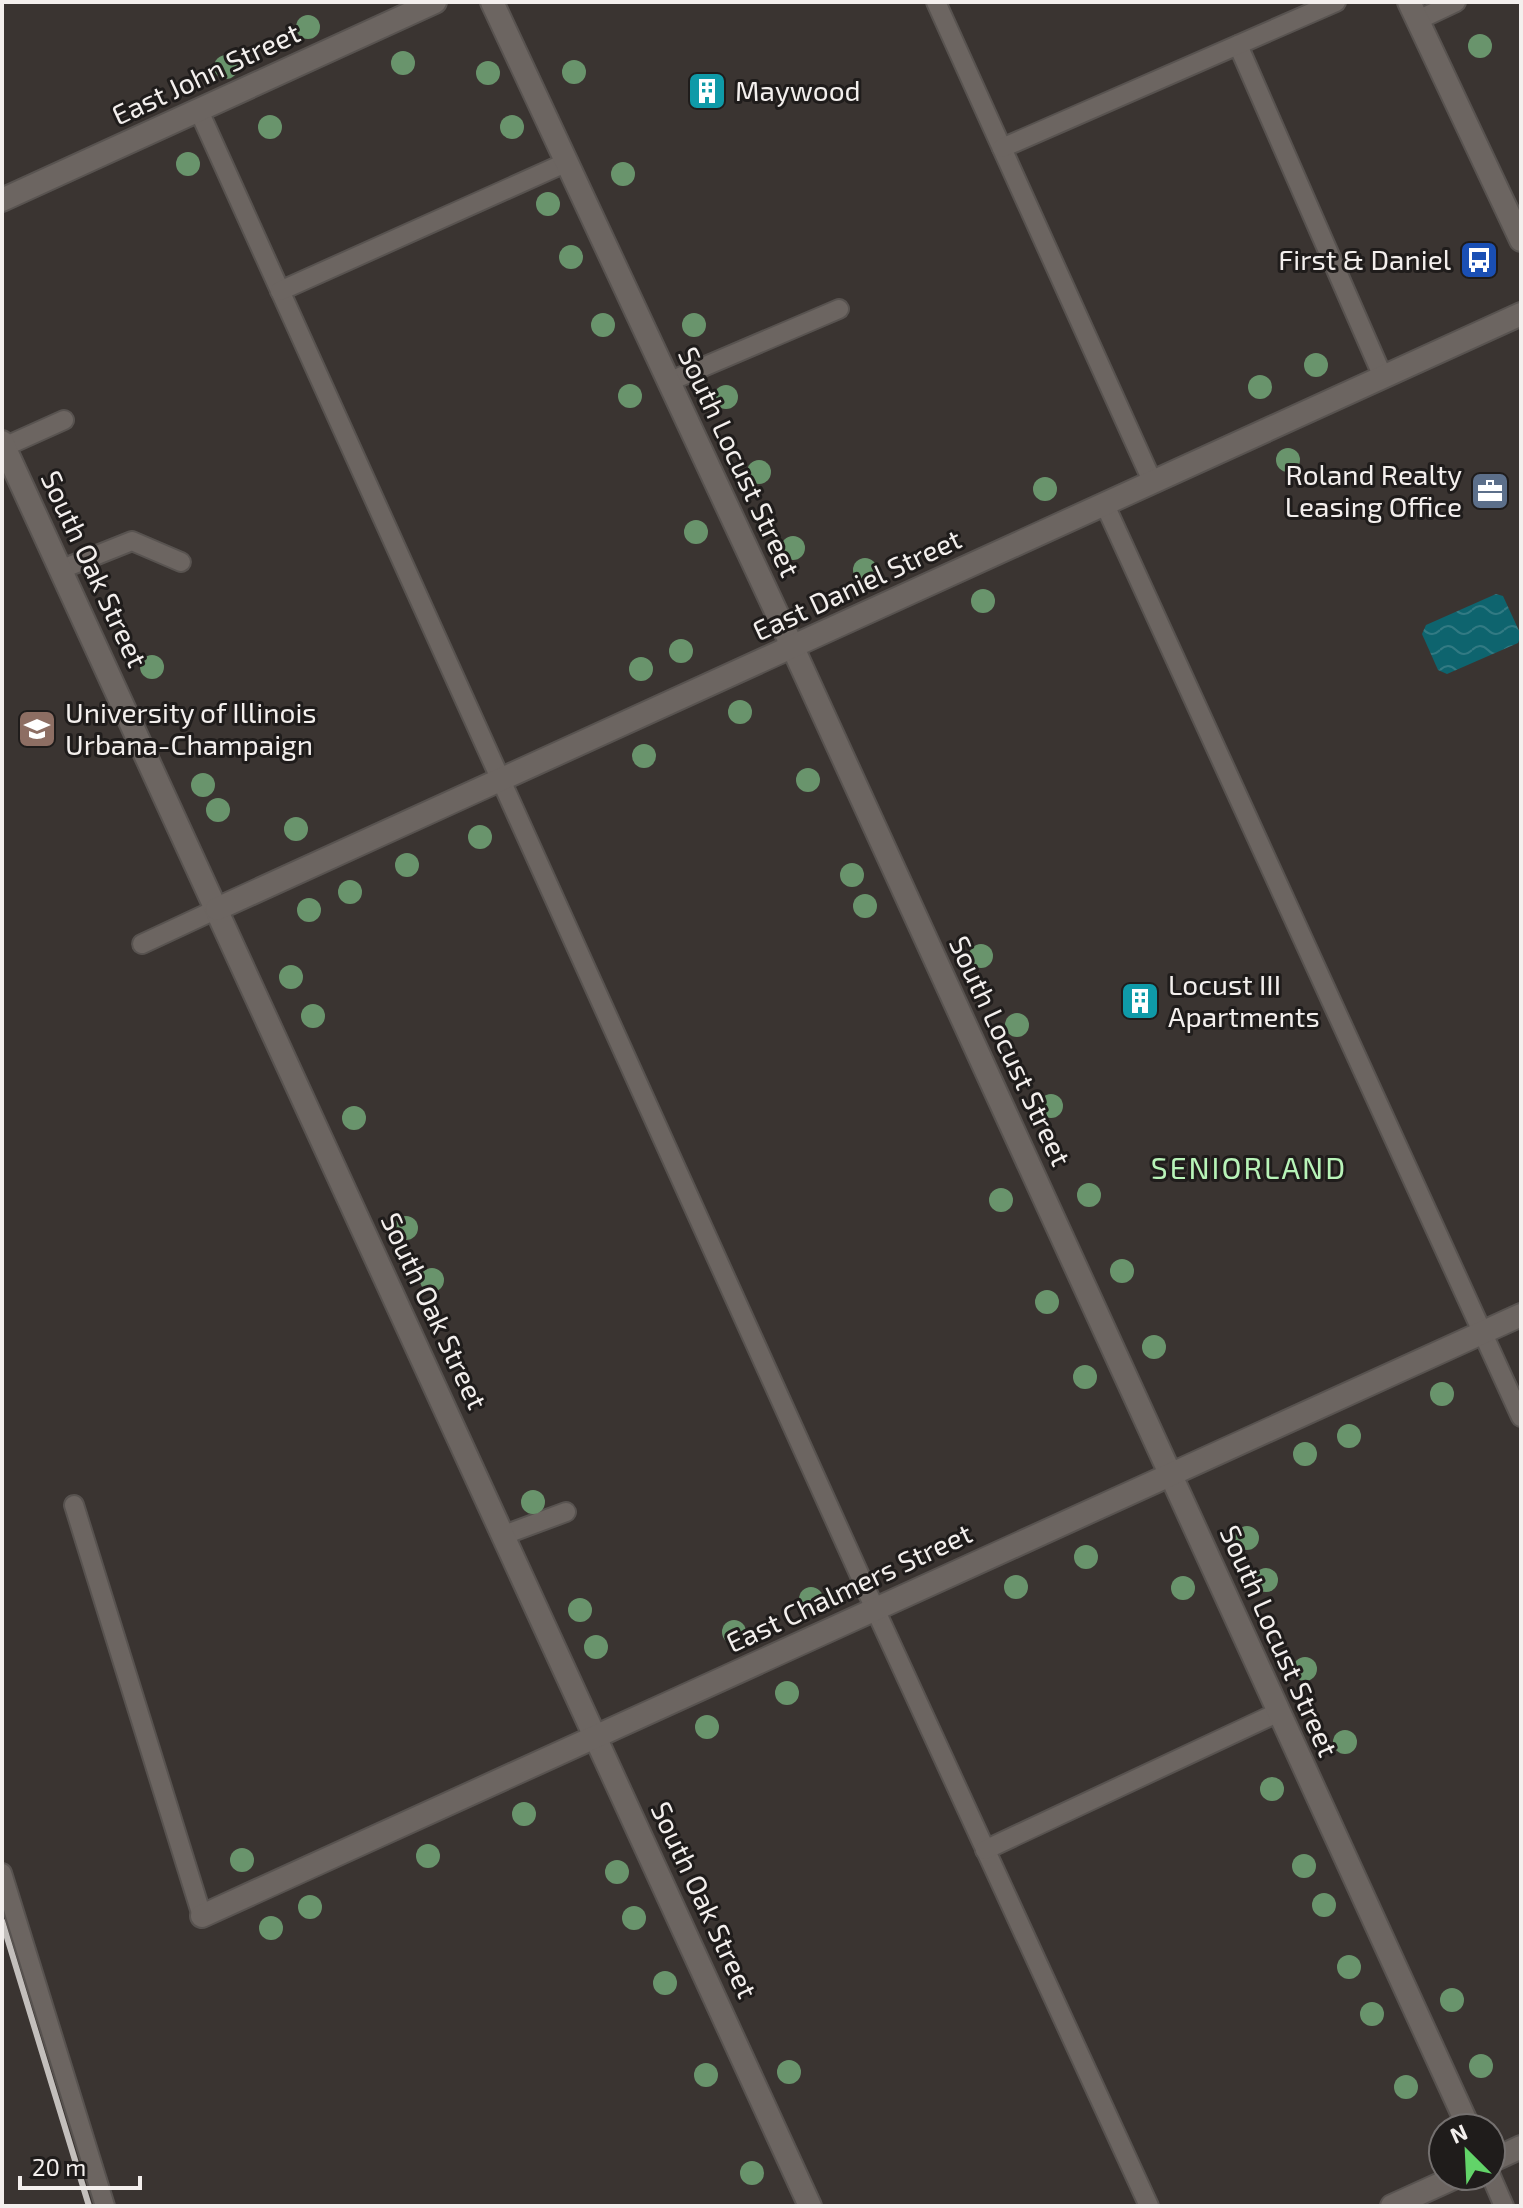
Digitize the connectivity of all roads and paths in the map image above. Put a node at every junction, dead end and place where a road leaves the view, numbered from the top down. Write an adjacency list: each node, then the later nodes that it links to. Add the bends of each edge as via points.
1 (435, 2): 8 (street, East John Street)
2 (492, 2): 10 (street, South Locust Street)
3 (936, 2): 9 (lane)
4 (1336, 2): 7 (lane)
5 (1456, 2): 6 (lane)
6 (1413, 11): 12 (street)
7 (1238, 45): 9 (lane); 16 (lane)
8 (199, 111): 11 (street, East John Street); 13 (lane)
9 (1002, 148): 20 (lane)
10 (565, 163): 13 (lane); 17 (street, South Locust Street)
11 (2, 200)
12 (1521, 240)
13 (280, 291): 25 (lane)
14 (839, 309): 17 (lane)
15 (1521, 314): 16 (street, East Daniel Street)
16 (1383, 377): 20 (street, East Daniel Street)
17 (668, 382): 24 (street, South Locust Street)
18 (64, 420): 19 (lane)
19 (3, 445): 23 (street, South Oak Street)
20 (1153, 483): 21 (street, East Daniel Street)
21 (1105, 505): 24 (street, East Daniel Street); 29 (lane)
22 (181, 562): 23 (lane, via 132,541)
23 (62, 569): 26 (street, South Oak Street)
24 (793, 648): 25 (street, East Daniel Street); 31 (street, South Locust Street)
25 (501, 780): 26 (street, East Daniel Street); 35 (lane)
26 (217, 909): 27 (lane); 34 (street, South Oak Street)
27 (142, 944)
28 (1521, 1315): 29 (street, East Chalmers Street)
29 (1482, 1332): 30 (lane); 31 (street, East Chalmers Street)
30 (1521, 1417)
31 (1170, 1474): 35 (street, East Chalmers Street); 36 (street, South Locust Street)
32 (74, 1505): 40 (lane)
33 (566, 1512): 34 (lane)
34 (504, 1535): 37 (street, South Oak Street)
35 (875, 1609): 37 (street, East Chalmers Street); 38 (lane)
36 (1279, 1712): 38 (lane); 41 (street, South Locust Street)
37 (596, 1736): 40 (street, East Chalmers Street); 44 (street, South Oak Street)
38 (985, 1850): 45 (lane)
39 (2, 1873): 43 (lane)
40 (202, 1916)
41 (1462, 2112)
42 (1427, 2190): 46 (street)
43 (105, 2206)
44 (810, 2206)
45 (1149, 2206)
46 (1392, 2206)

